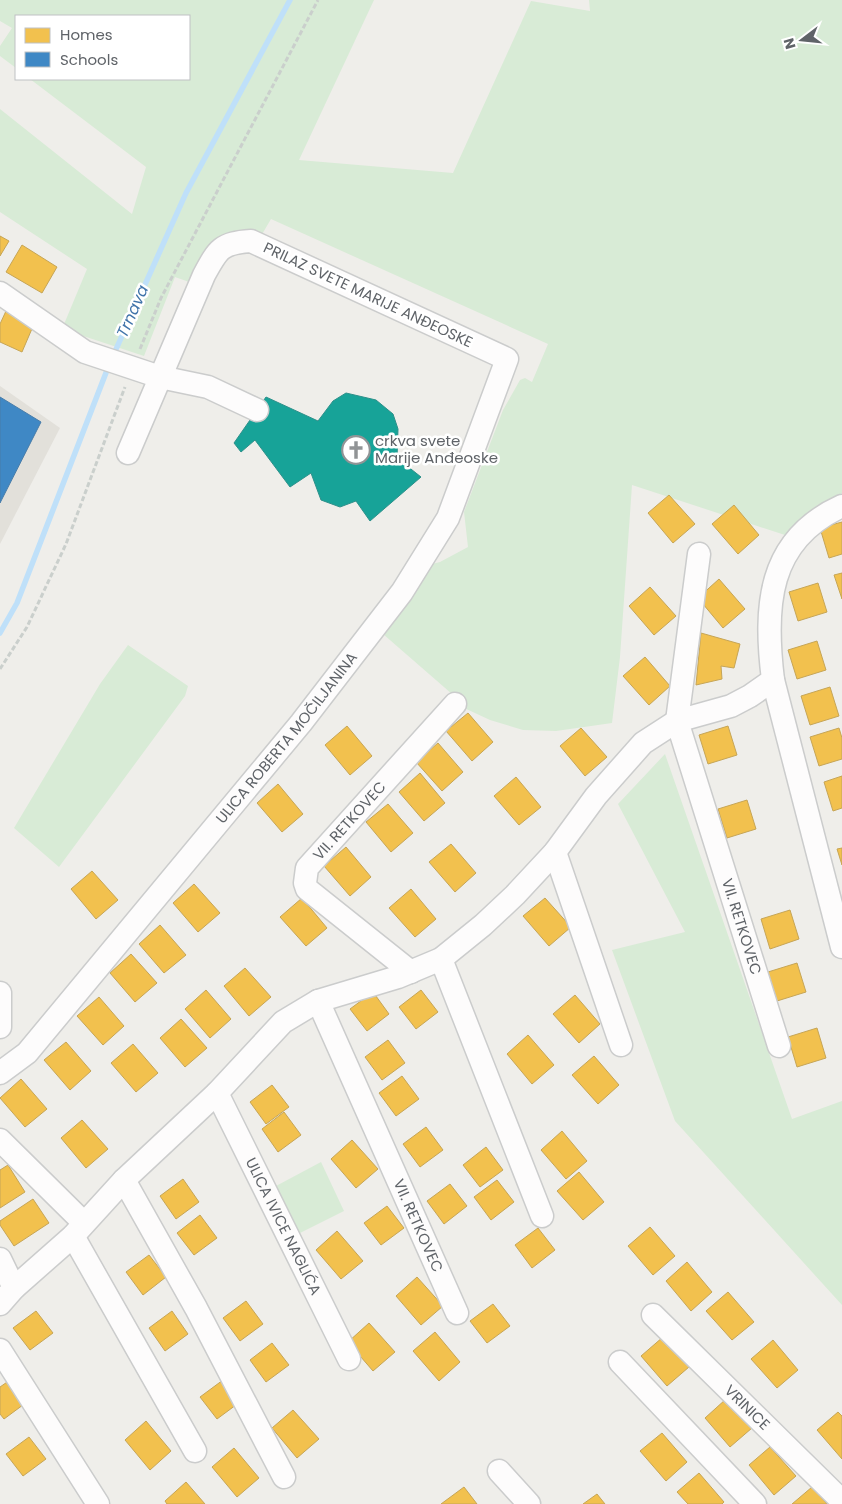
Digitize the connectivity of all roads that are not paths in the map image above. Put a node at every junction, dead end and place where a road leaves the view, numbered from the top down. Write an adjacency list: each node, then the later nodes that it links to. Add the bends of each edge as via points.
1 (0, 293): 3 (street, via 85,352)
2 (507, 359): 3 (street, PRILAZ SVETE MARIJE ANĐEOSKE, via 251,241 232,242 216,253); 20 (street, ULICA ROBERTA MOČILJANINA, via 448,518 402,592 295,730 27,1053)
3 (160, 377): 4 (street, via 208,387); 5 (street, PRILAZ SVETE MARIJE ANĐEOSKE)
4 (258, 410)
5 (128, 452)
6 (842, 506): 8 (street, via 820,516 799,535 782,558 768,623)
7 (699, 554): 10 (street, VII. RETKOVEC)
8 (773, 680): 10 (street, via 731,706); 12 (street)
9 (455, 704): 14 (street, VII. RETKOVEC, via 307,868 305,876 307,889)
10 (677, 721): 11 (street, via 642,743 596,796); 19 (street, VII. RETKOVEC)
11 (555, 852): 13 (street, via 515,895); 18 (street)
12 (842, 947)
13 (441, 959): 14 (street); 24 (street)
14 (411, 972): 16 (street)
15 (0, 993): 17 (street)
16 (318, 1001): 21 (street, via 283,1022); 28 (street, VII. RETKOVEC)
17 (0, 1027)
18 (621, 1045)
19 (779, 1046)
20 (0, 1073)
21 (217, 1093): 23 (street); 31 (street, ULICA IVICE NAGLIĆA)
22 (0, 1140): 25 (street)
23 (124, 1180): 25 (street); 35 (street, via 196,1308)
24 (542, 1216)
25 (78, 1229): 27 (street); 33 (street)
26 (0, 1259): 27 (street)
27 (7, 1296)
28 (457, 1313)
29 (653, 1315): 36 (street, VRINICE)
30 (0, 1350): 37 (street)
31 (350, 1359)
32 (620, 1362): 39 (street)
33 (195, 1451)
34 (499, 1471): 38 (street)
35 (284, 1477)
36 (842, 1501)
37 (98, 1504)
38 (528, 1504)
39 (756, 1504)

